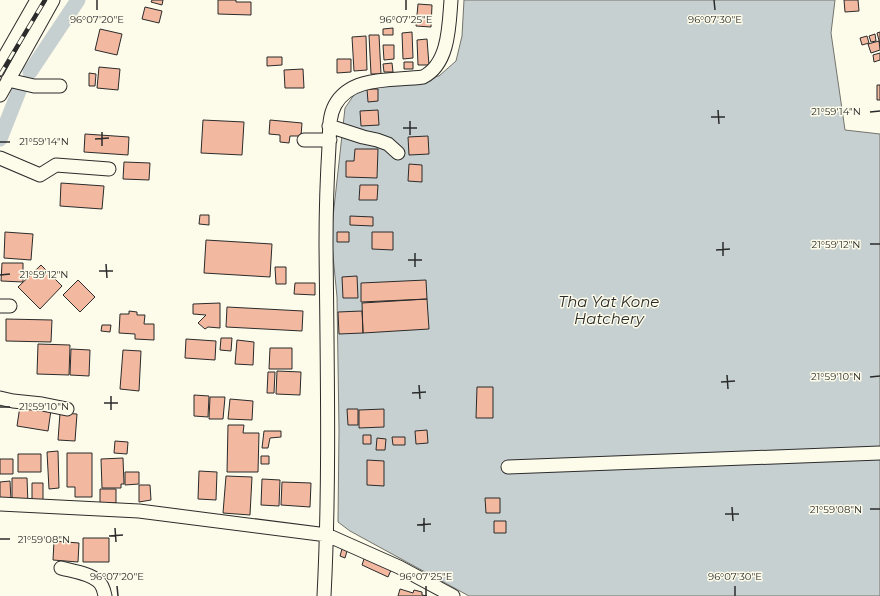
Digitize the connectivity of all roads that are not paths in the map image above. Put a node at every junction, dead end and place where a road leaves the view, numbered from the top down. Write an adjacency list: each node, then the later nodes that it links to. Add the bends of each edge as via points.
1 (37, 0): 4 (street)
2 (53, 0): 5 (street)
3 (451, 0): 8 (street, via 450,24 445,47 431,73 423,77 366,82 349,89 335,104)
4 (0, 65)
5 (8, 80): 6 (street, via 34,86); 7 (street)
6 (60, 86)
7 (0, 95)
8 (329, 126): 10 (street); 11 (street, via 388,144)
9 (304, 140): 10 (street)
10 (330, 140): 19 (street, via 326,194)
11 (398, 153)
12 (0, 158): 13 (street, via 40,175 56,165)
13 (109, 169)
14 (0, 398): 15 (street)
15 (67, 409)
16 (880, 453): 17 (street)
17 (508, 467)
18 (0, 504): 19 (street, via 139,511)
19 (327, 535): 22 (street); 23 (street, via 399,567)
20 (61, 568): 21 (street, via 98,581)
21 (104, 596)
22 (324, 596)
23 (452, 596)

